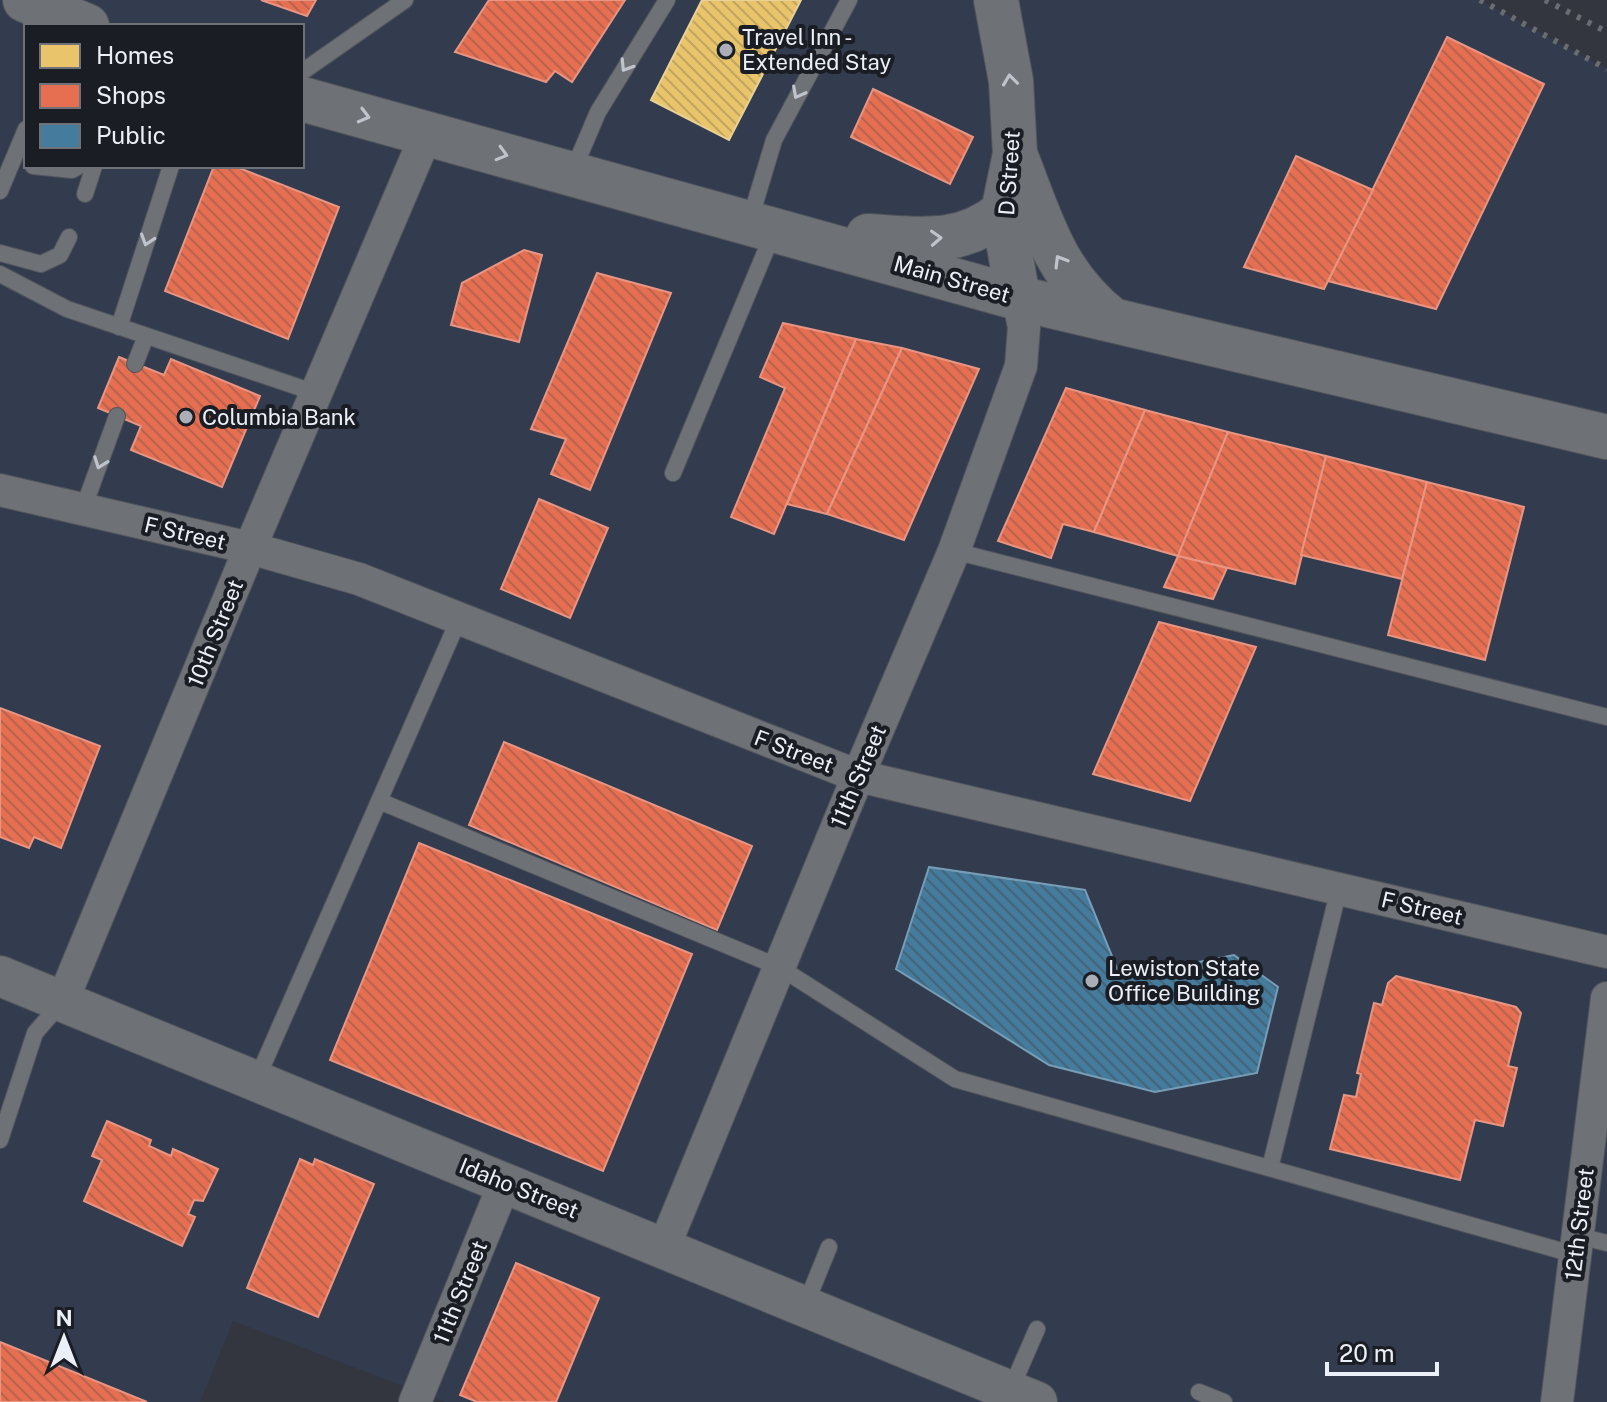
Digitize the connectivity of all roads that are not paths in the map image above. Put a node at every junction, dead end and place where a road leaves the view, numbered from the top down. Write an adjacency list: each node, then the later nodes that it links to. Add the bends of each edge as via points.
1 (25, 0): 6 (main road)
2 (405, 0): 7 (lane)
3 (667, 0): 17 (lane, one-way to 17, via 598,112)
4 (849, 0): 21 (lane, one-way to 21, via 774,140)
5 (996, 0): 11 (main road, D Street, one-way to 5, via 1011,81)
6 (77, 24)
7 (304, 71)
8 (304, 100): 9 (main road, Main Street, one-way to 9)
9 (427, 133): 17 (main road, Main Street, one-way to 17); 30 (street, 10th Street)
10 (24, 138): 12 (lane)
11 (1015, 154): 20 (main road, D Street); 26 (main road, one-way to 11, via 1085,298 1056,257)
12 (18, 165): 18 (lane)
13 (52, 168): 14 (lane)
14 (76, 168)
15 (93, 168): 19 (lane)
16 (170, 168): 27 (lane, one-way to 27)
17 (572, 173): 21 (main road, Main Street)
18 (0, 191)
19 (85, 194)
20 (1003, 212): 21 (main road, one-way to 20, via 946,239 978,230); 25 (main road, D Street)
21 (762, 226): 25 (main road, Main Street); 33 (lane)
22 (69, 237): 23 (lane, via 60,255 41,264)
23 (0, 253)
24 (0, 274): 27 (lane, via 67,309)
25 (1018, 298): 26 (main road, Main Street); 37 (street, 11th Street, via 1024,327 1021,366)
26 (1111, 319): 32 (main road, Main Street)
27 (119, 327): 28 (lane)
28 (146, 336): 29 (lane); 30 (lane)
29 (135, 364)
30 (316, 393): 36 (street, 10th Street)
31 (117, 416): 35 (lane, one-way to 35)
32 (1607, 437)
33 (673, 473)
34 (0, 490): 35 (street, F Street)
35 (83, 509): 36 (street, F Street)
36 (250, 548): 38 (street, F Street, via 359,579); 47 (street, 10th Street)
37 (954, 551): 39 (lane); 40 (street, 11th Street)
38 (459, 619): 40 (street, F Street); 41 (lane)
39 (1607, 717)
40 (858, 776): 42 (street, F Street); 44 (street, 11th Street)
41 (379, 801): 44 (lane); 48 (lane)
42 (1339, 889): 43 (street, F Street); 50 (lane)
43 (1607, 952)
44 (779, 967): 50 (lane, via 955,1079); 53 (street, 11th Street)
45 (0, 976): 47 (street, Idaho Street)
46 (1607, 998): 52 (street, 12th Street)
47 (62, 1002): 48 (street, Idaho Street); 49 (lane, via 35,1033)
48 (256, 1081): 51 (street, Idaho Street)
49 (0, 1140)
50 (1270, 1168): 52 (lane)
51 (505, 1182): 53 (street, Idaho Street); 59 (street, 11th Street)
52 (1587, 1244): 61 (street, 12th Street)
53 (664, 1247): 55 (street, Idaho Street)
54 (829, 1247): 55 (lane)
55 (805, 1306): 58 (street, Idaho Street)
56 (1037, 1329): 58 (lane)
57 (1199, 1392): 60 (lane)
58 (1029, 1399)
59 (415, 1402)
60 (1224, 1402)
61 (1557, 1402)

